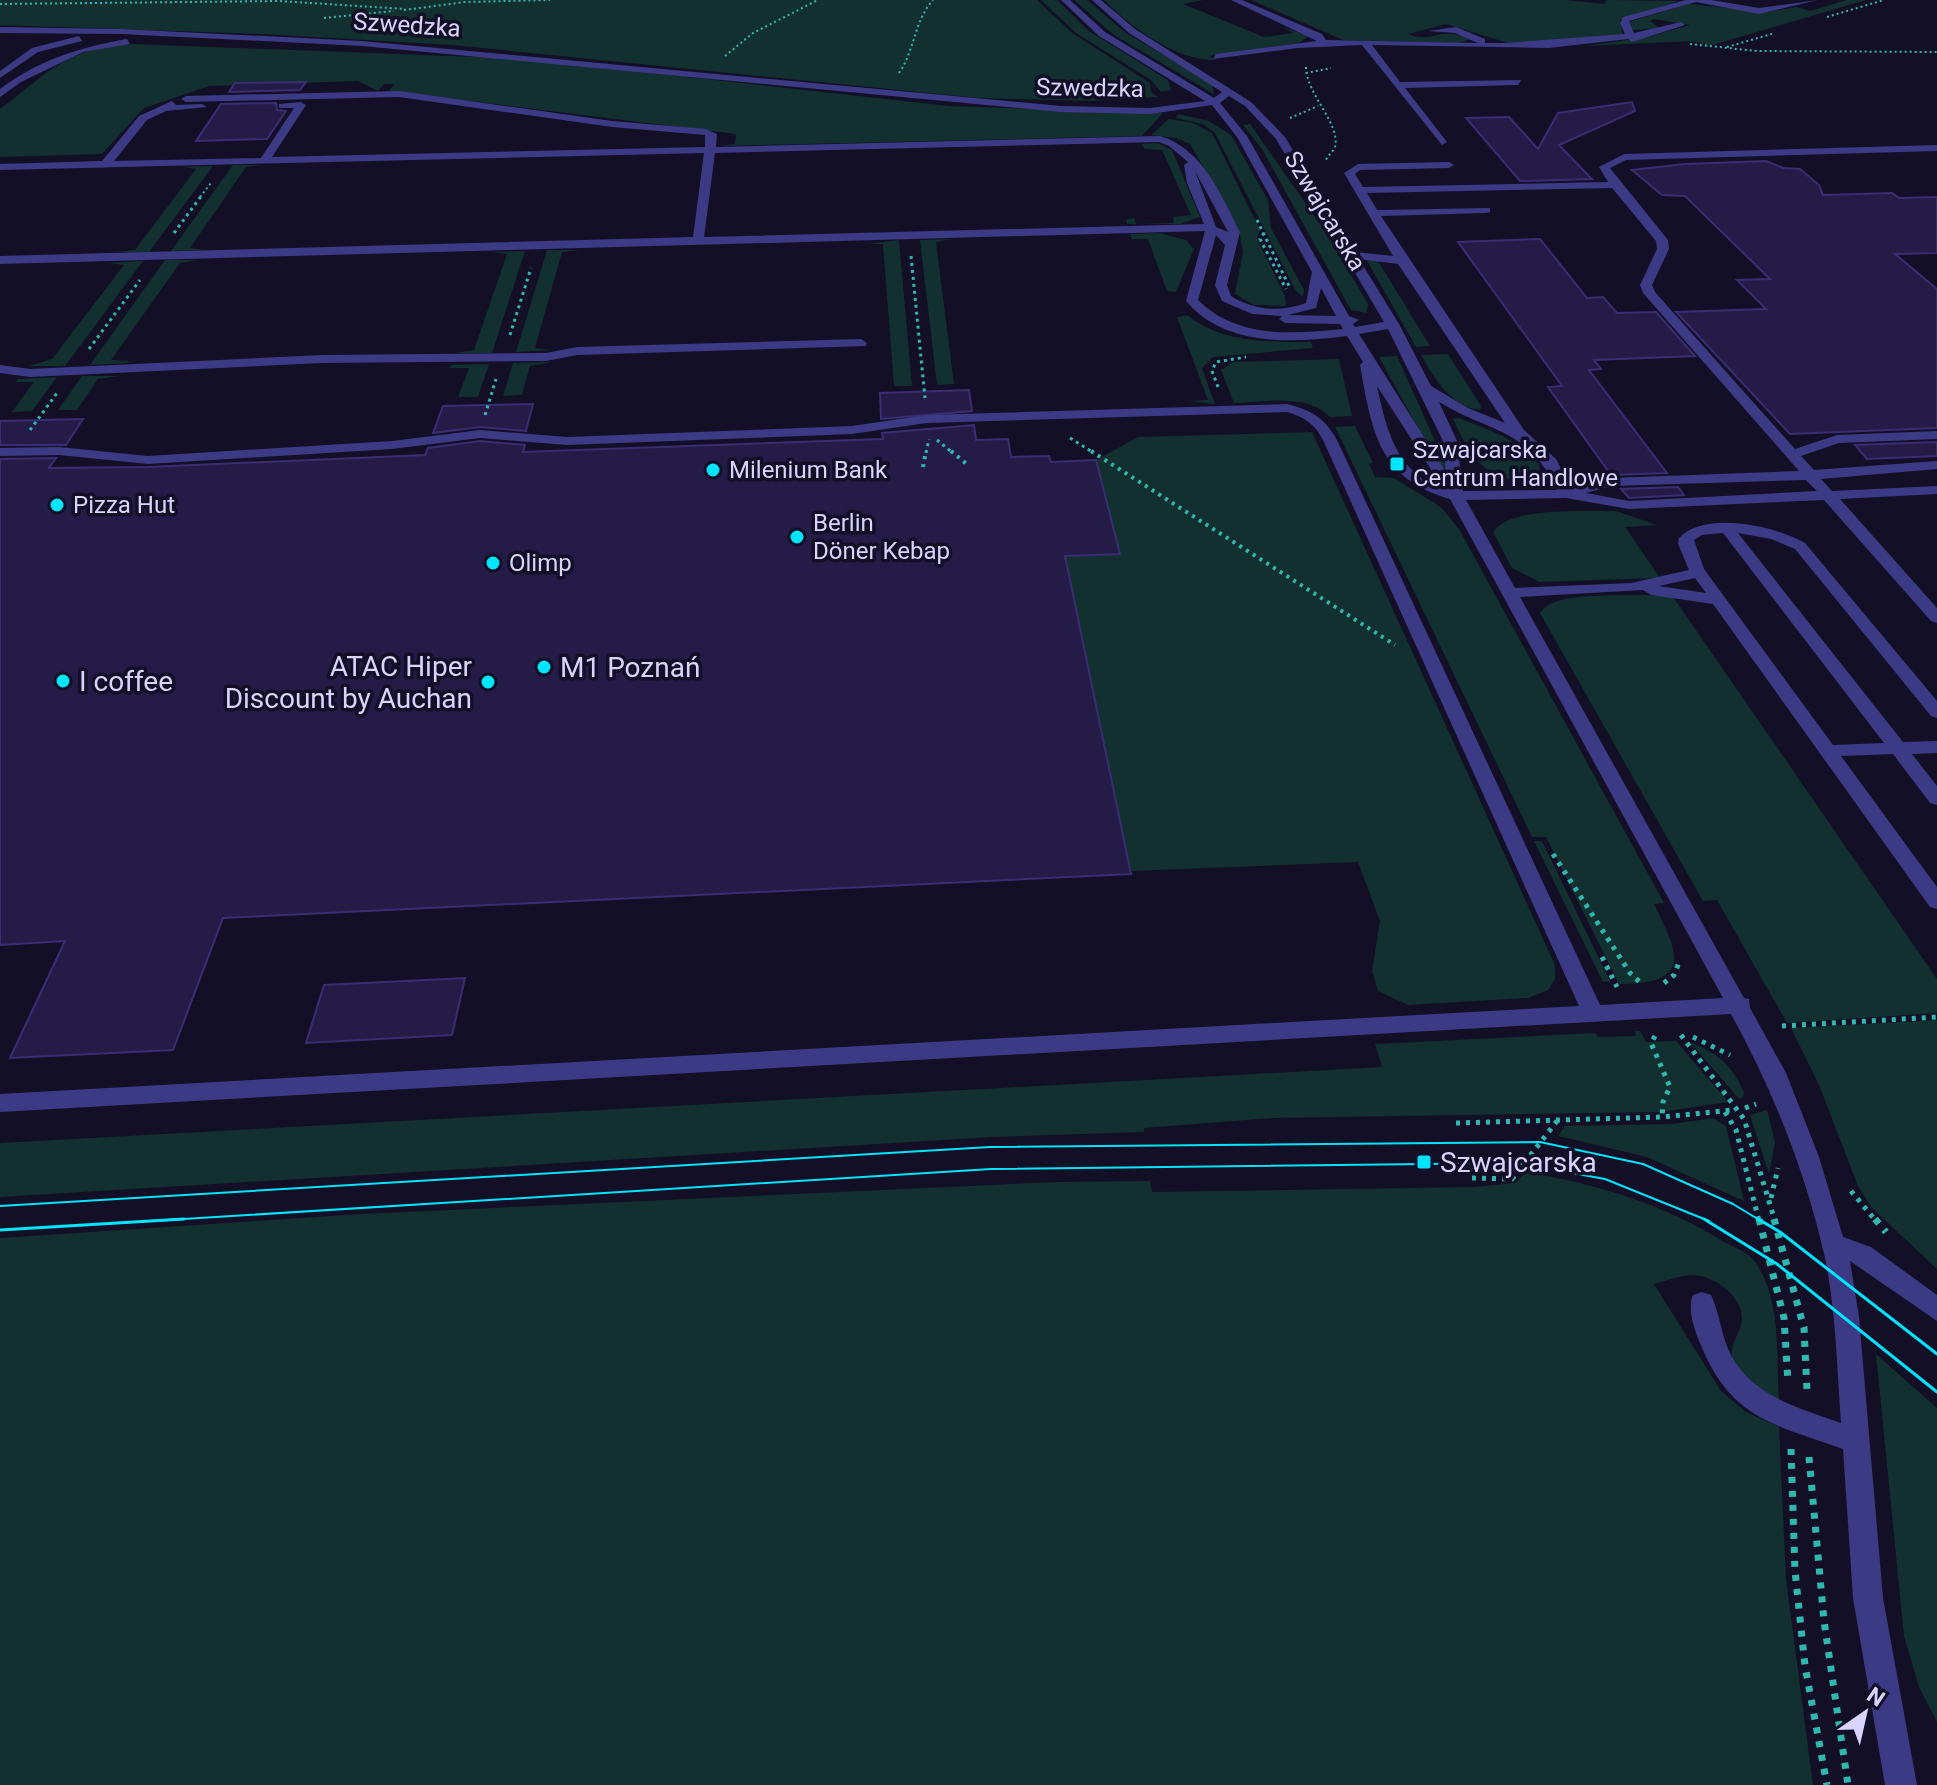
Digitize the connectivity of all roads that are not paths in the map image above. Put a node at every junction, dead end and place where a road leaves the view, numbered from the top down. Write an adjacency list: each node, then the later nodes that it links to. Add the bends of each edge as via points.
1 (1065, 0): 24 (street, Szwajcarska, via 1102,34)
2 (1096, 0): 30 (street, Szwajcarska, via 1132,31)
3 (1235, 0): 17 (street, via 1319,36)
4 (1695, 0): 5 (street, via 1759,11); 12 (street, via 1626,19)
5 (1814, 0)
6 (1681, 25): 12 (street)
7 (0, 30): 8 (street, Szwedzka)
8 (25, 30): 10 (street, Szwedzka); 14 (street)
9 (1432, 31): 18 (street, via 1456,30)
10 (138, 32): 13 (street); 21 (street, Szwedzka)
11 (0, 39): 14 (street)
12 (1632, 39): 18 (street, via 1571,46)
13 (70, 40): 14 (street); 15 (street, Szwedzka)
14 (52, 42): 22 (street); 25 (street, via 47,57)
15 (128, 42): 21 (street, Szwedzka); 25 (street, via 81,50)
16 (1365, 43): 17 (street); 18 (street); 28 (street)
17 (1323, 44): 20 (street)
18 (1484, 45)
19 (14, 48): 22 (street, via 20,56)
20 (1216, 57)
21 (572, 59): 34 (street, Szwedzka, via 1027,107)
22 (15, 64): 23 (street)
23 (0, 75)
24 (1174, 78): 34 (street, Szwedzka); 36 (street, Szwajcarska)
25 (18, 80): 31 (street)
26 (1518, 82): 28 (street)
27 (341, 83): 32 (street, via 366,86)
28 (1398, 85): 42 (street)
29 (234, 86): 33 (street, via 214,87)
30 (1229, 91): 36 (street); 40 (street, Szwajcarska)
31 (0, 94)
32 (365, 95): 35 (street); 44 (street, via 399,94 706,132 712,134)
33 (186, 99): 35 (street); 37 (street)
34 (1169, 99): 36 (street, Szwedzka); 38 (street)
35 (304, 100): 37 (street); 46 (street)
36 (1216, 104): 40 (street, Szwedzka); 41 (street, Szwajcarska)
37 (162, 108): 47 (street, via 143,118)
38 (1202, 115)
39 (1214, 118): 41 (street)
40 (1266, 121): 59 (street, Szwajcarska)
41 (1232, 123): 62 (street, Szwajcarska)
42 (1442, 142)
43 (1937, 148): 50 (street, via 1624,157 1604,167)
44 (710, 150): 45 (street, via 1151,139 1177,143); 46 (street); 56 (street)
45 (1189, 160): 55 (street); 57 (street, via 1200,170 1234,232)
46 (264, 161): 47 (street)
47 (105, 165): 49 (street)
48 (1449, 165): 51 (street, via 1358,167 1349,173)
49 (0, 167)
50 (1615, 185): 51 (street); 73 (street, via 1662,240 1646,285 1649,293)
51 (1360, 190): 53 (street)
52 (1486, 210): 53 (street)
53 (1375, 213): 61 (street)
54 (1151, 228): 55 (street); 56 (street); 58 (street, via 1191,236)
55 (1209, 228): 57 (street, via 1226,235); 58 (street)
56 (698, 241): 60 (street)
57 (1229, 242): 63 (street, via 1222,292)
58 (1205, 250): 65 (street, via 1192,301 1211,320 1271,334)
59 (1351, 255): 61 (street); 64 (street, Szwajcarska)
60 (0, 260)
61 (1402, 261): 70 (street)
62 (1318, 271): 63 (street, via 1312,305 1283,313); 65 (street, Szwajcarska)
63 (1245, 308): 65 (street, via 1290,320)
64 (1393, 324): 65 (street); 69 (street, Szwajcarska)
65 (1348, 326): 67 (street, Szwajcarska)
66 (861, 343): 68 (street, via 577,351 546,357)
67 (1364, 353): 78 (street, Szwajcarska); 78 (street, via 1377,419 1397,464 1420,486)
68 (0, 369)
69 (1426, 389): 70 (street, via 1463,411); 78 (street, Szwajcarska, via 1450,441)
70 (1519, 433): 77 (street, via 1551,462)
71 (1937, 435): 73 (street, via 1837,439)
72 (7, 452): 93 (street, via 148,460 392,445 425,437 530,434 567,441 852,430 927,419 1228,409 1307,412 1321,422)
73 (1794, 454): 75 (street)
74 (1937, 465): 75 (street)
75 (1812, 475): 77 (street, via 1610,482); 79 (street)
76 (1937, 490): 79 (street)
77 (1566, 494): 78 (street); 79 (street, via 1629,505)
78 (1456, 496): 83 (street, Szwajcarska)
79 (1832, 498): 85 (street)
80 (1728, 530): 81 (street, via 1698,531 1687,538); 86 (street, via 1761,529 1800,546); 88 (street)
81 (1699, 572): 82 (street); 84 (street)
82 (1631, 588): 83 (street); 84 (street)
83 (1510, 593): 92 (street, Szwajcarska)
84 (1719, 600): 89 (street)
85 (1937, 618)
86 (1937, 712)
87 (1937, 747): 88 (street)
88 (1897, 748): 89 (street); 90 (street)
89 (1828, 751): 91 (street)
90 (1937, 799)
91 (1937, 902)
92 (1741, 1005): 93 (street); 95 (street, Szwajcarska, via 1797,1128)
93 (1593, 1013): 94 (street)
94 (0, 1103)
95 (1833, 1244): 97 (street, via 1862,1255); 98 (street, Szwajcarska, via 1845,1309)
96 (1702, 1303): 98 (street, via 1709,1342 1737,1390 1763,1407)
97 (1937, 1310)
98 (1854, 1440): 99 (street, Szwajcarska, via 1868,1598)
99 (1901, 1785)

